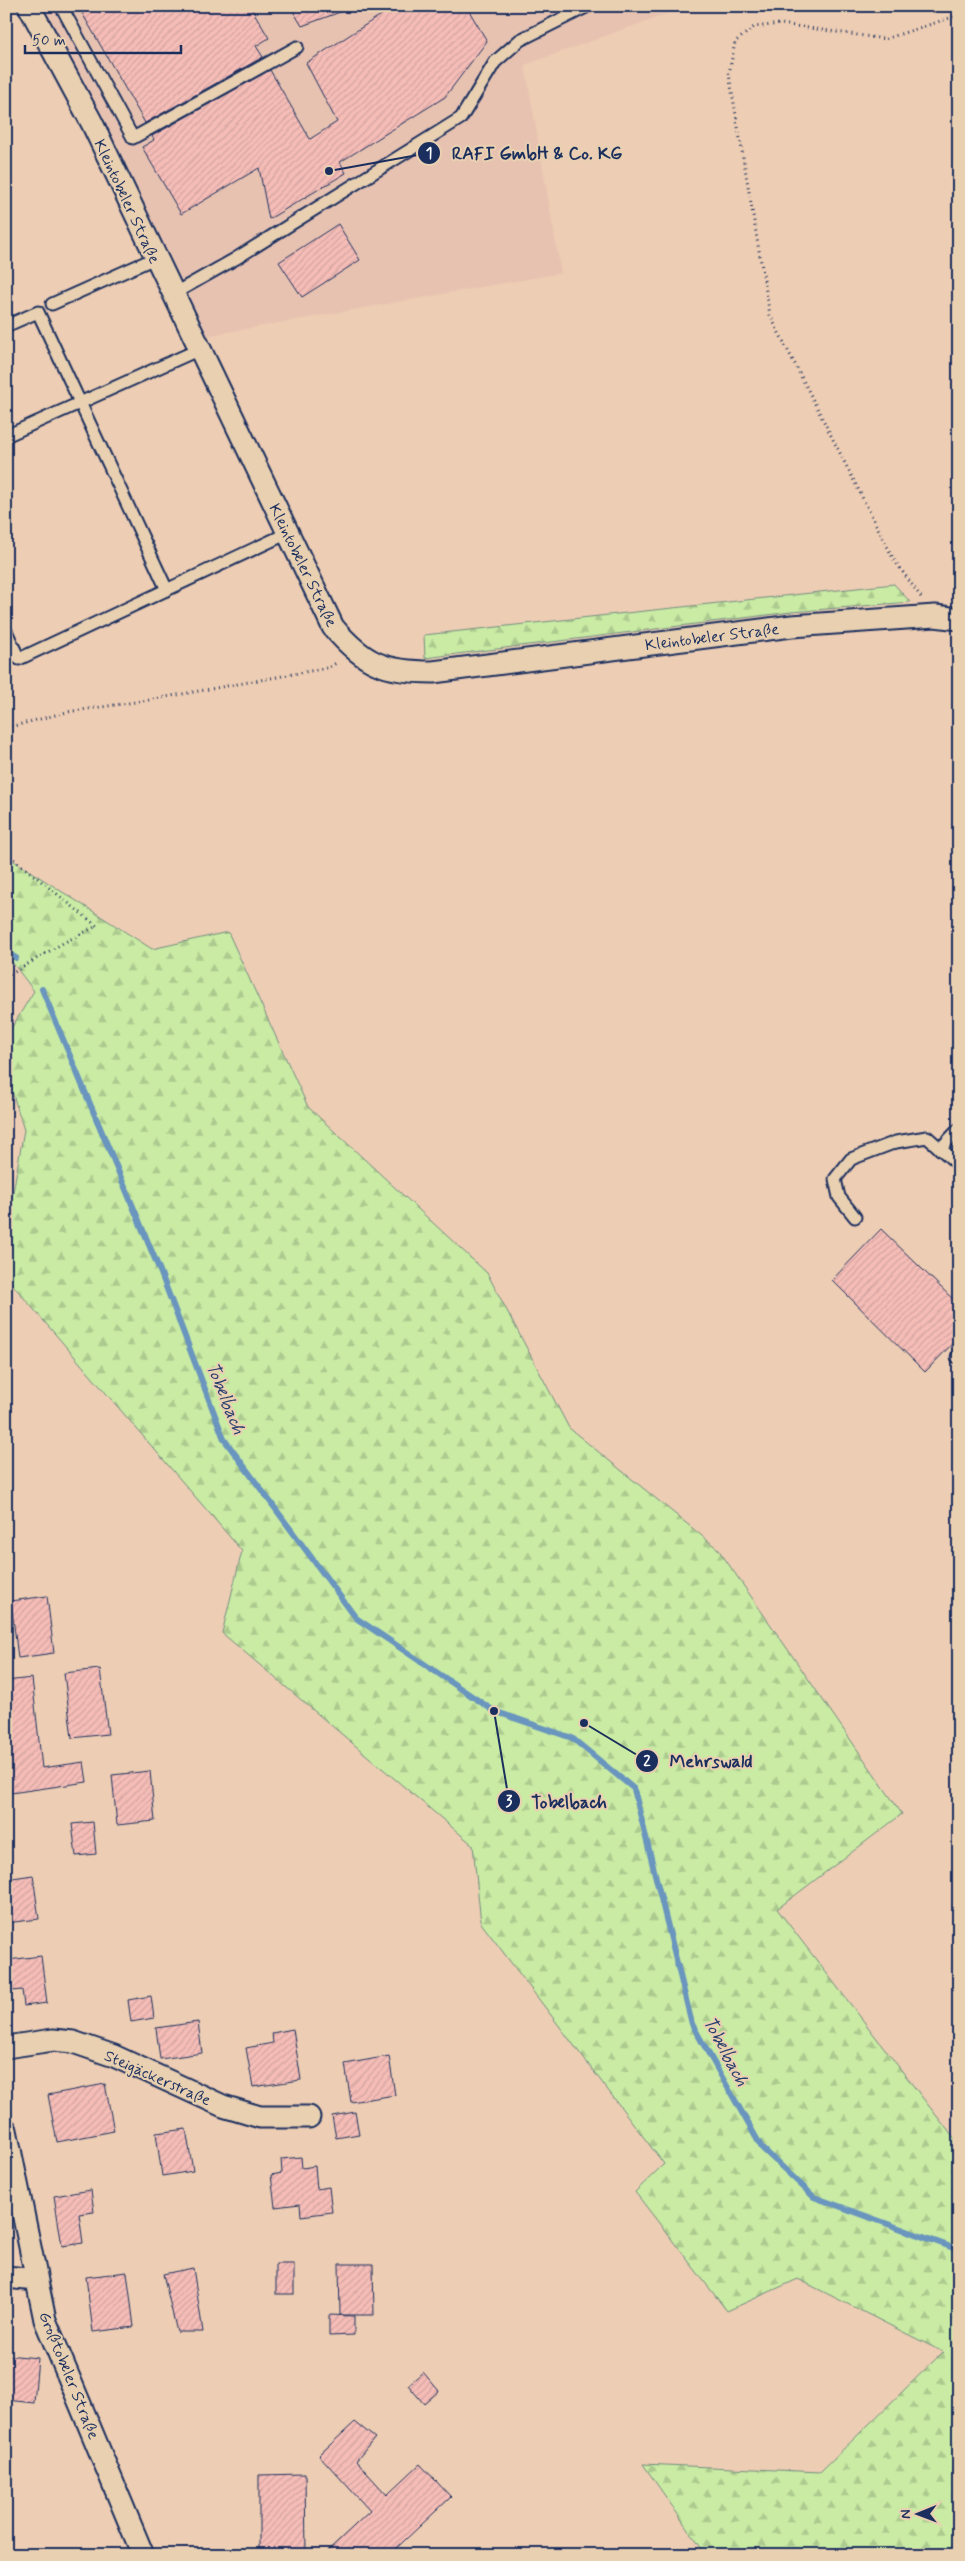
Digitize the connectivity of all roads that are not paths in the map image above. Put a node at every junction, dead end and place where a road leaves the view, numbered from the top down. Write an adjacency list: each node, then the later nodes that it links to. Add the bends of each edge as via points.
1 (29, 6): 5 (street, Kleintobeler Straße, via 92,124)
2 (61, 6): 4 (lane, via 132,138)
3 (588, 6): 6 (lane, via 520,40 495,62 461,118 235,260)
4 (298, 47)
5 (155, 258): 6 (street, Kleintobeler Straße); 7 (lane)
6 (173, 294): 9 (street, Kleintobeler Straße)
7 (52, 304)
8 (6, 326): 10 (lane, via 38,312)
9 (200, 349): 10 (lane); 12 (street, Kleintobeler Straße)
10 (81, 402): 11 (lane); 13 (lane)
11 (6, 436)
12 (288, 533): 13 (lane); 14 (street, Kleintobeler Straße, via 333,628 365,659 407,672 433,672 792,626 935,616)
13 (166, 590): 15 (lane, via 19,658)
14 (959, 618)
15 (6, 631)
16 (959, 1129): 17 (lane)
17 (940, 1148): 18 (lane); 19 (lane, via 927,1138 896,1142 851,1159 835,1180 839,1197)
18 (959, 1165)
19 (856, 1217)
20 (6, 2047): 21 (street, Steigäckerstraße, via 53,2040 74,2042 114,2056 223,2106 260,2117)
21 (309, 2117)
22 (6, 2130): 24 (street, Großtobeler Straße)
23 (6, 2277): 24 (street)
24 (36, 2280): 25 (street, Großtobeler Straße, via 44,2320)
25 (143, 2555)

